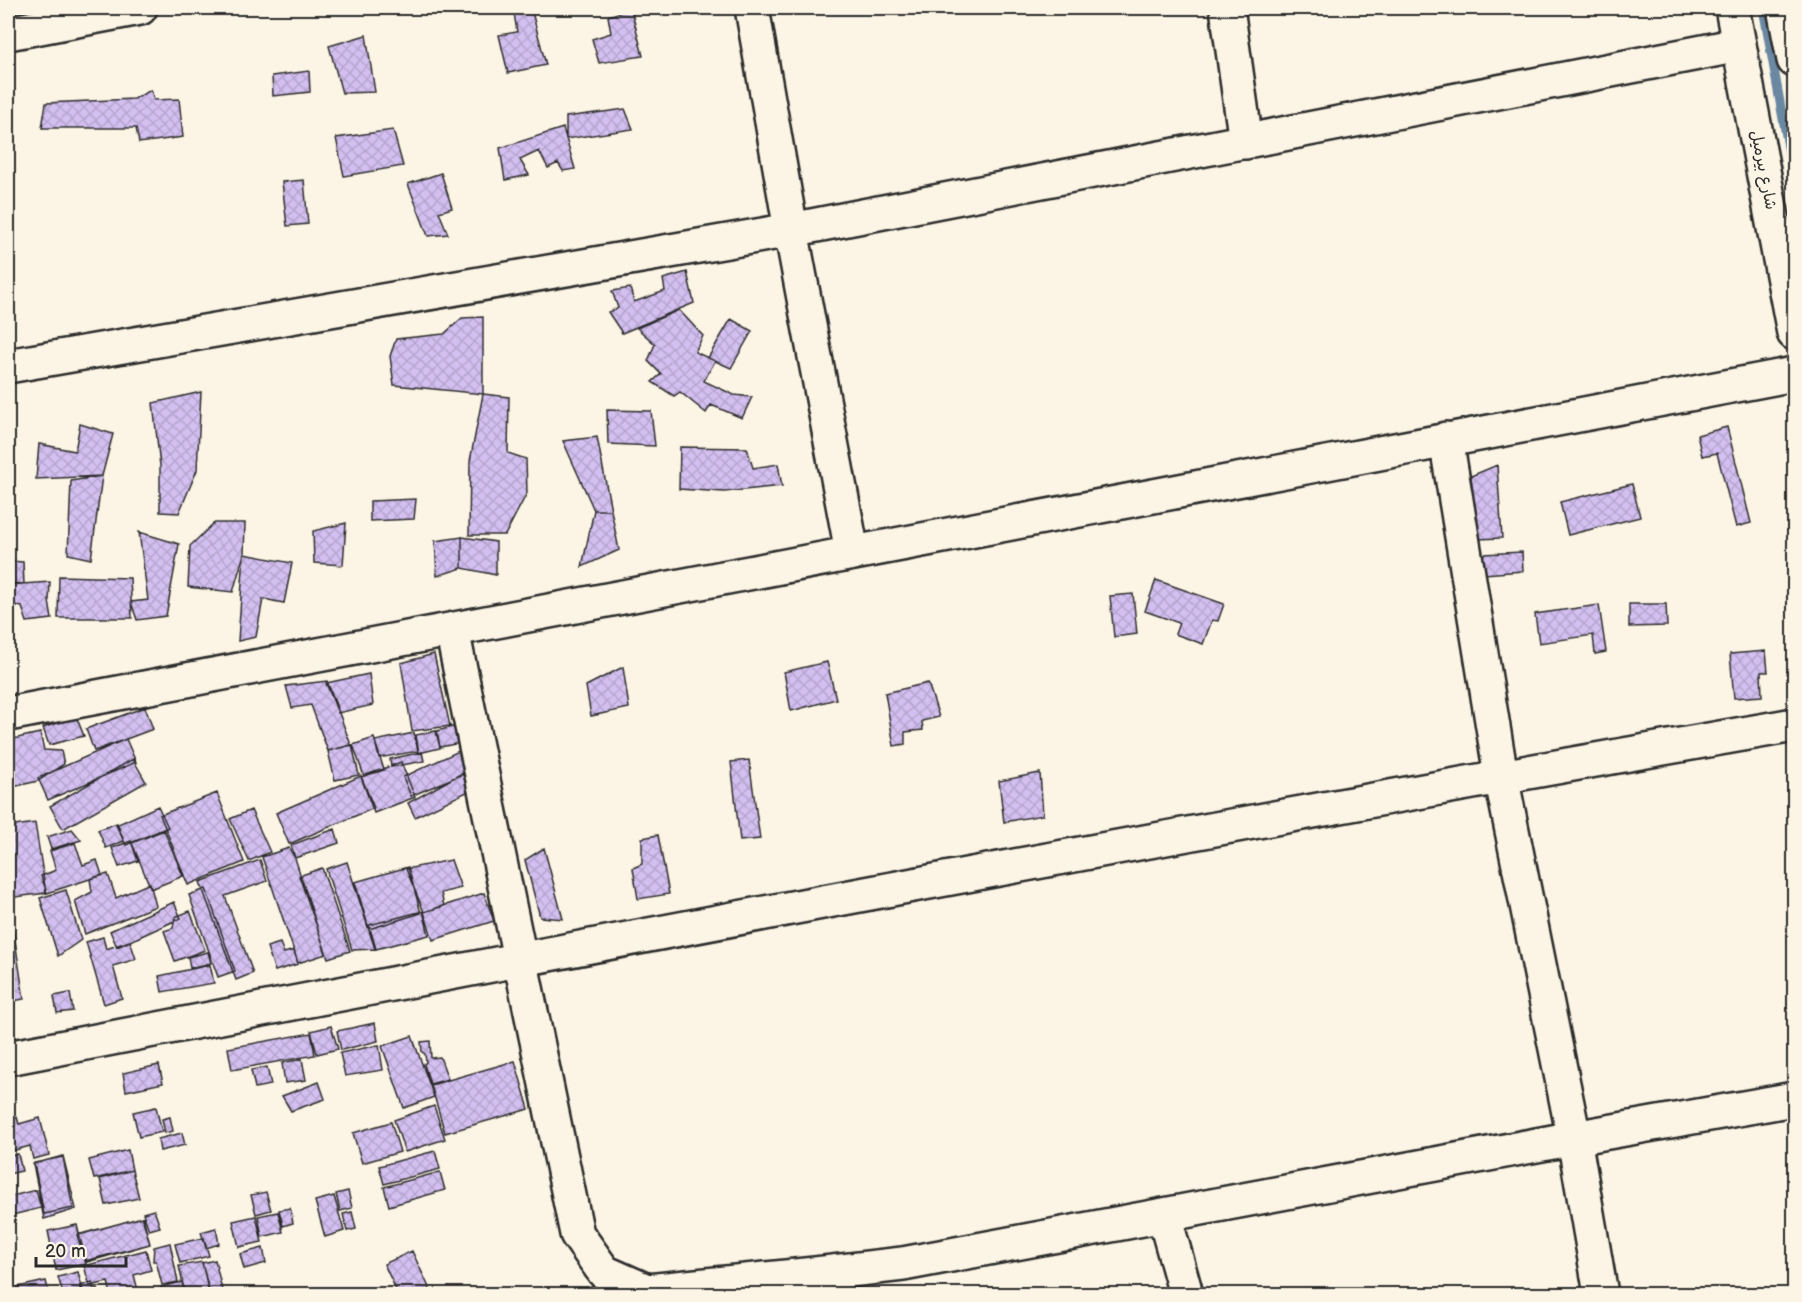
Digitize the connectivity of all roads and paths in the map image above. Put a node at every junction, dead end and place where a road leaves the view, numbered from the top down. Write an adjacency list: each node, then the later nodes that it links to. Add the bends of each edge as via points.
1 (140, 8): 5 (street)
2 (752, 8): 8 (street)
3 (1227, 8): 7 (street)
4 (1732, 8): 6 (street, شارع بيرميل)
5 (8, 33)
6 (1739, 45): 7 (street); 9 (street, شارع بيرميل)
7 (1246, 142): 8 (street)
8 (791, 230): 10 (street); 13 (street)
9 (1794, 333)
10 (8, 366)
11 (1794, 374): 12 (street)
12 (1446, 439): 13 (street); 17 (street)
13 (852, 552): 14 (street)
14 (452, 630): 15 (street); 18 (street)
15 (8, 714)
16 (1794, 725): 17 (street)
17 (1501, 776): 18 (street); 21 (street)
18 (520, 959): 19 (street); 22 (street, via 577,1234 604,1272 646,1291 903,1264)
19 (8, 1058)
20 (1794, 1099): 21 (street)
21 (1574, 1138): 22 (street); 24 (street)
22 (1164, 1215): 23 (street)
23 (1186, 1294)
24 (1601, 1294)

